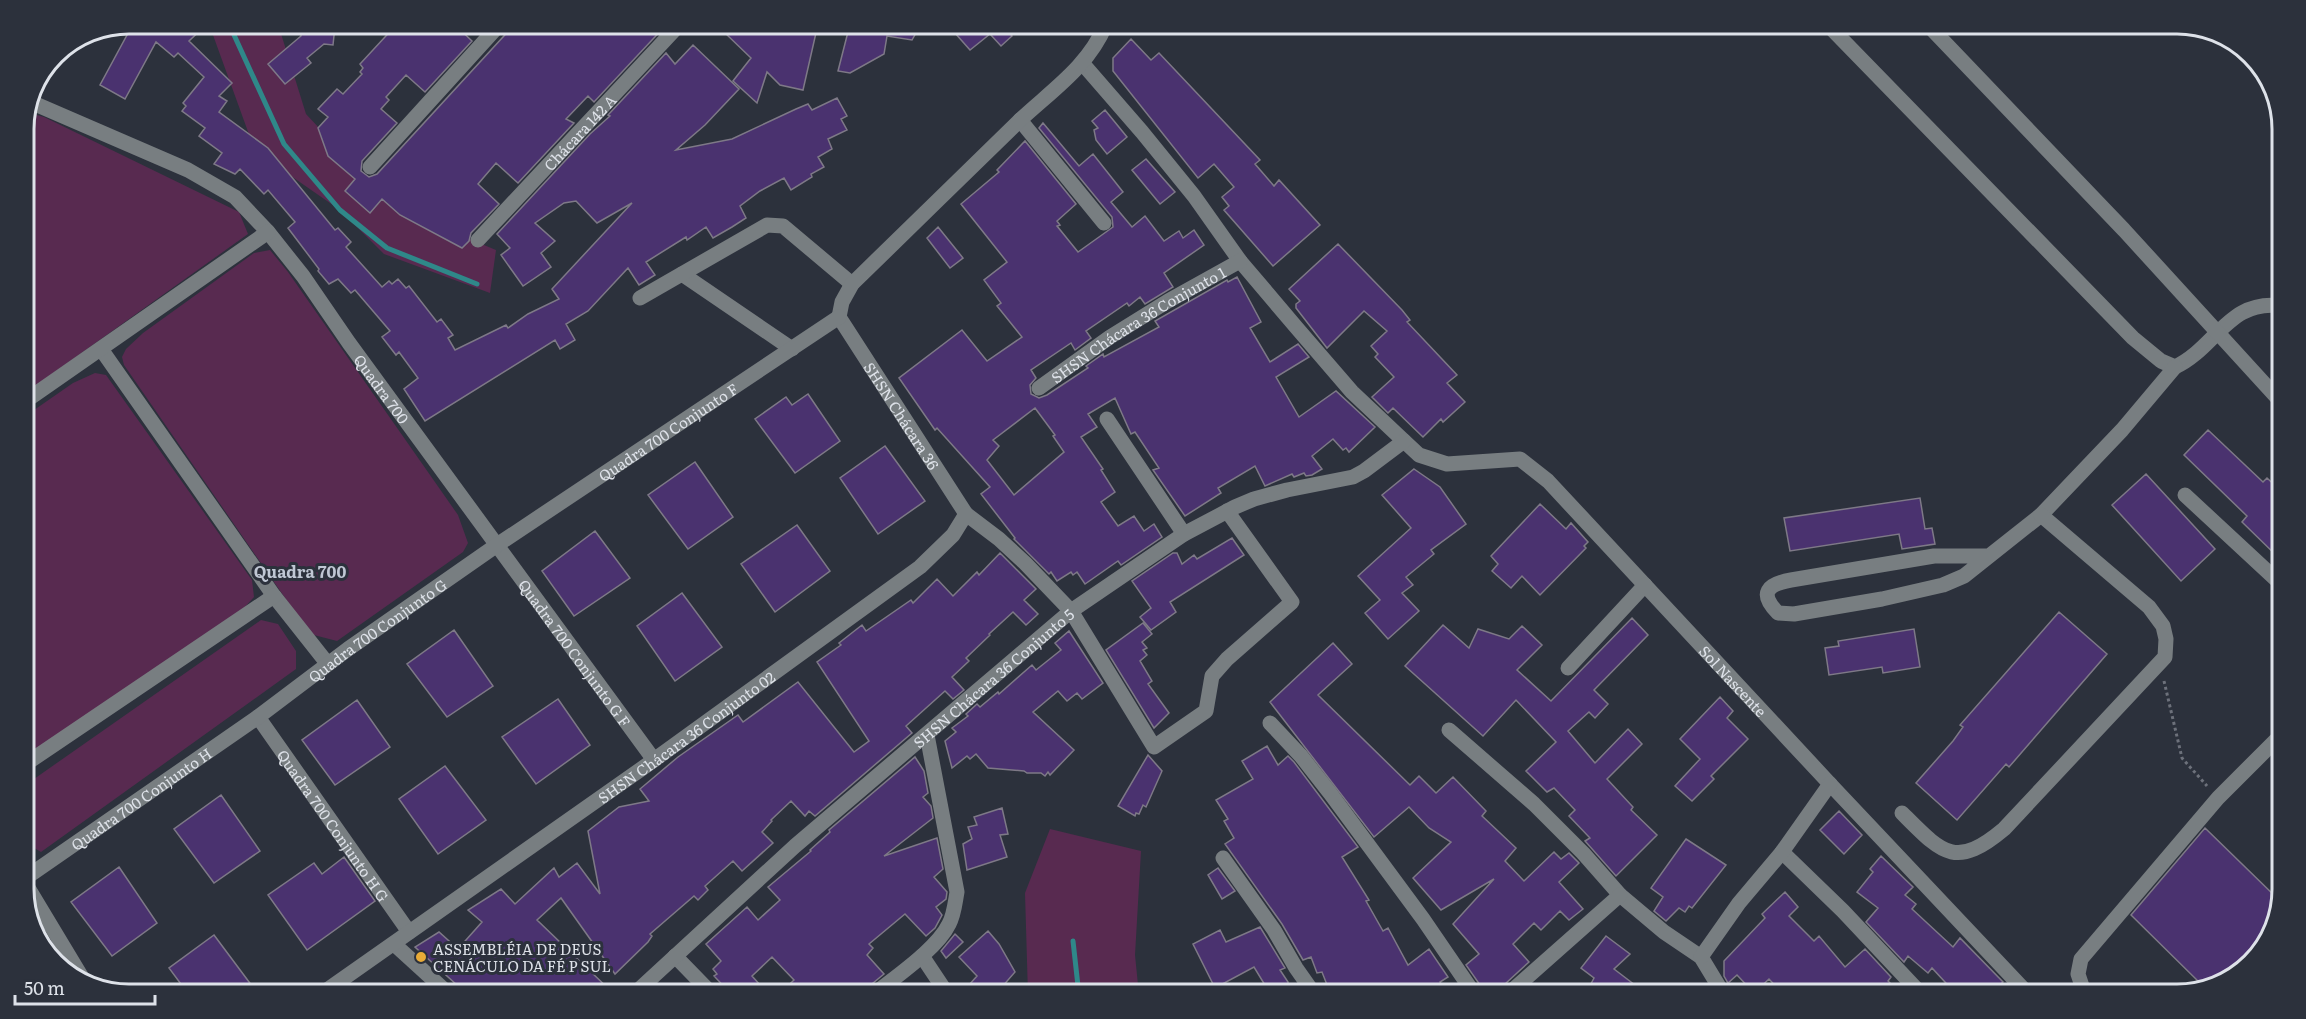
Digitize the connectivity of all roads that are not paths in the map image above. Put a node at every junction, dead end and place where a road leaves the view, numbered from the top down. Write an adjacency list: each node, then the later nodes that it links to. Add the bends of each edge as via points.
1 (491, 34): 9 (street)
2 (671, 34): 12 (street, Chácara 142 A)
3 (1101, 34): 6 (street)
4 (1837, 34): 22 (street, via 2133,338 2161,361)
5 (1936, 34): 19 (street)
6 (1083, 64): 8 (street); 13 (street, Sol Nascente, via 1194,196)
7 (38, 105): 11 (street, Quadra 700, via 188,170 235,196)
8 (1020, 120): 10 (street); 15 (street)
9 (370, 167)
10 (1104, 223)
11 (268, 232): 20 (street); 33 (street, Quadra 700)
12 (478, 240)
13 (1240, 261): 23 (street, SHSN Chácara 36 Conjunto 1, via 1120,331); 27 (street, Sol Nascente, via 1352,392)
14 (682, 274): 15 (street, via 766,225 783,226); 16 (street); 21 (street)
15 (852, 284): 18 (street)
16 (639, 298)
17 (2271, 305): 19 (street, via 2260,304)
18 (839, 317): 21 (street, Quadra 700 Conjunto F); 30 (street, SHSN Chácara 36)
19 (2217, 331): 22 (street, via 2189,360); 24 (street)
20 (100, 349): 25 (street); 37 (street)
21 (792, 349): 33 (street, Quadra 700 Conjunto F)
22 (2175, 367): 31 (street)
23 (1039, 388)
24 (2271, 391)
25 (35, 394)
26 (1107, 419): 32 (street)
27 (1404, 441): 29 (street, SHSN Chácara 36 Conjunto 5, via 1353,477 1265,496); 36 (street, Sol Nascente, via 1419,455 1447,464 1520,459 1548,481)
28 (2185, 495): 35 (street)
29 (1227, 511): 32 (street, SHSN Chácara 36 Conjunto 5); 38 (street, via 1292,602 1212,676 1206,711 1154,747)
30 (966, 514): 38 (street, via 1025,563); 47 (street, SHSN Chácara 36 Conjunto 02, via 953,535 921,567)
31 (2041, 515): 34 (street); 49 (street, via 2142,601 2163,626 2165,657 2004,829 1978,849 1951,853 1936,845)
32 (1184, 534): 38 (street, SHSN Chácara 36 Conjunto 5)
33 (497, 545): 39 (street, Quadra 700 Conjunto G); 47 (street, Quadra 700 Conjunto G F)
34 (1988, 556): 34 (street, via 1934,556 1791,579 1774,583 1769,598 1778,613 1788,615 1881,599 1943,585 1964,576)
35 (2272, 575)
36 (1645, 585): 40 (street); 48 (street, Sol Nascente)
37 (274, 596): 39 (street); 46 (street)
38 (1071, 611): 44 (street, SHSN Chácara 36 Conjunto 5)
39 (327, 663): 41 (street, Quadra 700 Conjunto G)
40 (1568, 668)
41 (258, 717): 52 (street, Quadra 700 Conjunto H); 55 (street, Quadra 700 Conjunto H G)
42 (1270, 723): 68 (street, via 1330,793)
43 (1449, 730): 53 (street, via 1534,804)
44 (927, 735): 57 (street, SHSN Chácara 36 Conjunto 5, via 795,846); 58 (street, via 957,892 949,925)
45 (2272, 744): 73 (street, via 2218,798 2080,959)
46 (35, 758)
47 (654, 760): 55 (street, SHSN Chácara 36 Conjunto 02)
48 (1830, 784): 50 (street); 72 (street, Sol Nascente)
49 (1902, 813)
50 (1782, 852): 59 (street); 71 (street)
51 (1223, 858): 67 (street)
52 (35, 872)
53 (1620, 895): 59 (street); 69 (street)
54 (35, 899): 60 (street, Quadra 700 Conjunto H)
55 (410, 932): 56 (street, SHSN Chácara 36 Conjunto 02)
56 (394, 944): 61 (street, SHSN Chácara 36 Conjunto 02); 62 (street)
57 (675, 956): 63 (street, SHSN Chácara 36 Conjunto 5); 64 (street)
58 (922, 956): 65 (street); 66 (street)
59 (1701, 957): 70 (street)
60 (76, 968)
61 (336, 984)
62 (438, 984)
63 (645, 984)
64 (702, 984)
65 (887, 984)
66 (941, 984)
67 (1307, 984)
68 (1467, 984)
69 (1519, 984)
70 (1717, 984)
71 (1912, 984)
72 (2019, 984)
73 (2081, 984)

